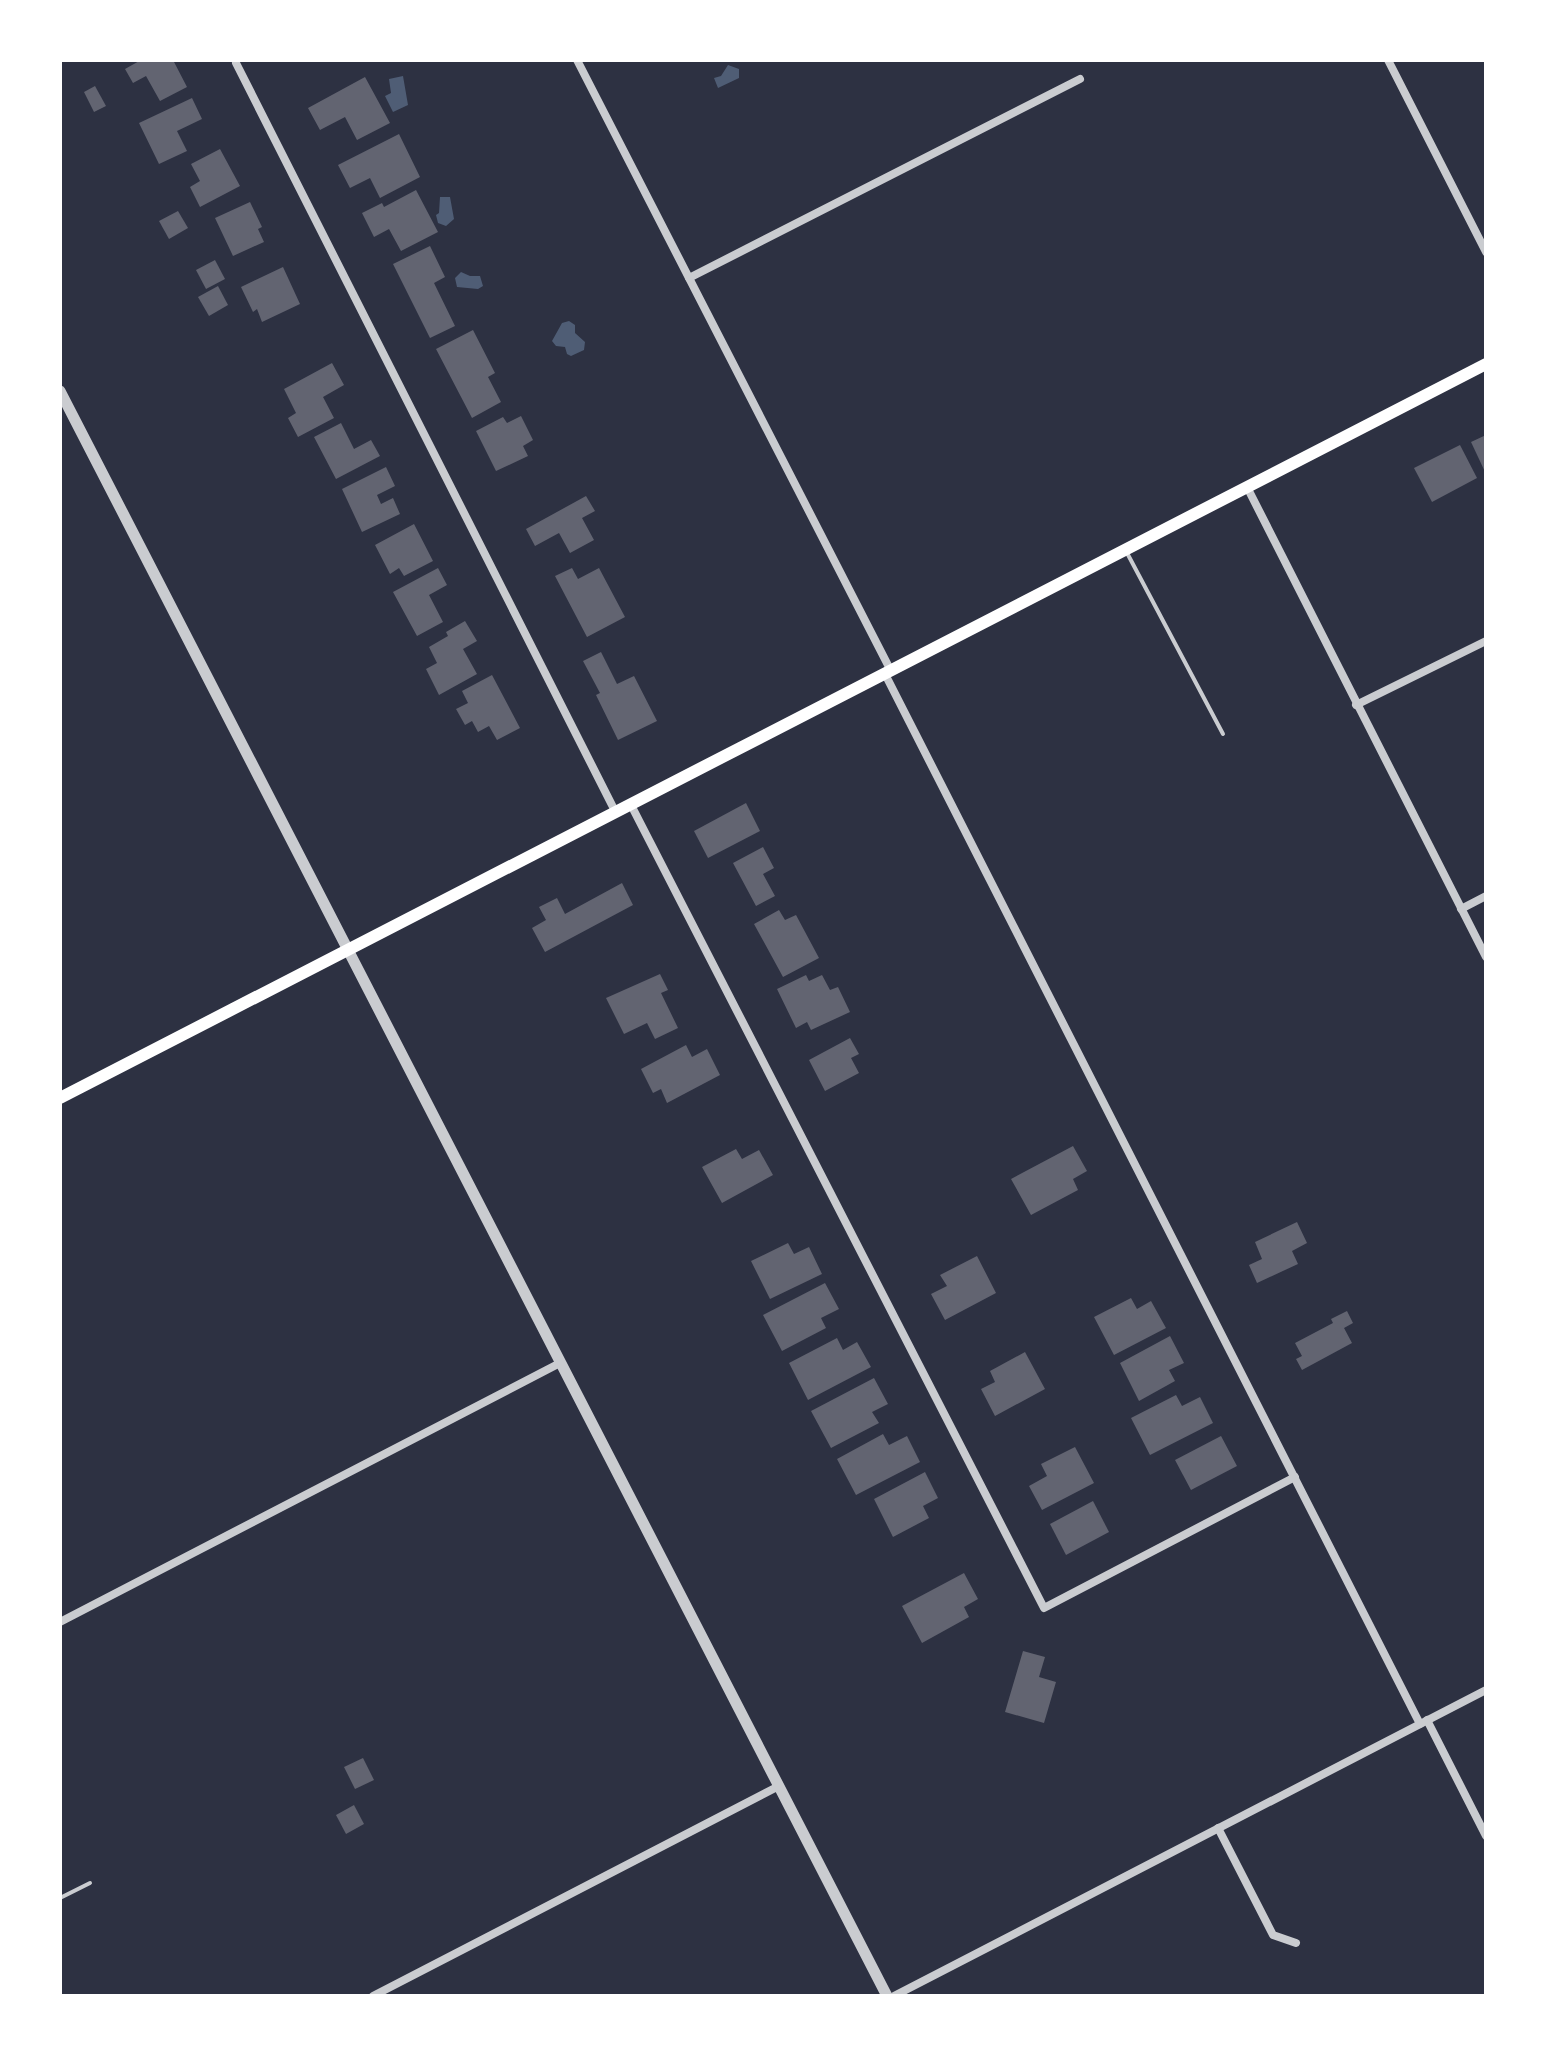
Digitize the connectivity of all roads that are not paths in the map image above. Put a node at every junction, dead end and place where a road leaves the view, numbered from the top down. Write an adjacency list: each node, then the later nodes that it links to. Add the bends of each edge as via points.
1 (577, 60): 6 (street)
2 (1388, 60): 5 (street)
3 (236, 63): 16 (street)
4 (1080, 79): 6 (street)
5 (1486, 252)
6 (689, 278): 12 (street)
7 (1486, 364): 9 (main road)
8 (60, 391): 19 (street)
9 (1247, 487): 10 (main road); 13 (street)
10 (1125, 549): 12 (main road); 14 (lane)
11 (1486, 641): 13 (street)
12 (888, 672): 15 (main road); 23 (street)
13 (1356, 705): 18 (street)
14 (1223, 734)
15 (630, 803): 16 (main road); 23 (street, via 1044,1608)
16 (615, 811): 19 (main road)
17 (1486, 896): 18 (street)
18 (1461, 909): 20 (street)
19 (349, 950): 21 (main road); 22 (street)
20 (1486, 957)
21 (60, 1098)
22 (560, 1363): 24 (street); 27 (street)
23 (1295, 1477): 26 (street)
24 (60, 1622)
25 (1486, 1690): 26 (street)
26 (1424, 1722): 28 (street); 29 (street)
27 (779, 1786): 33 (street); 34 (street)
28 (1218, 1828): 32 (street, via 1273,1935); 35 (street)
29 (1486, 1836)
30 (90, 1883): 31 (lane)
31 (60, 1898)
32 (1296, 1943)
33 (373, 1996)
34 (887, 1996)
35 (894, 1996)

